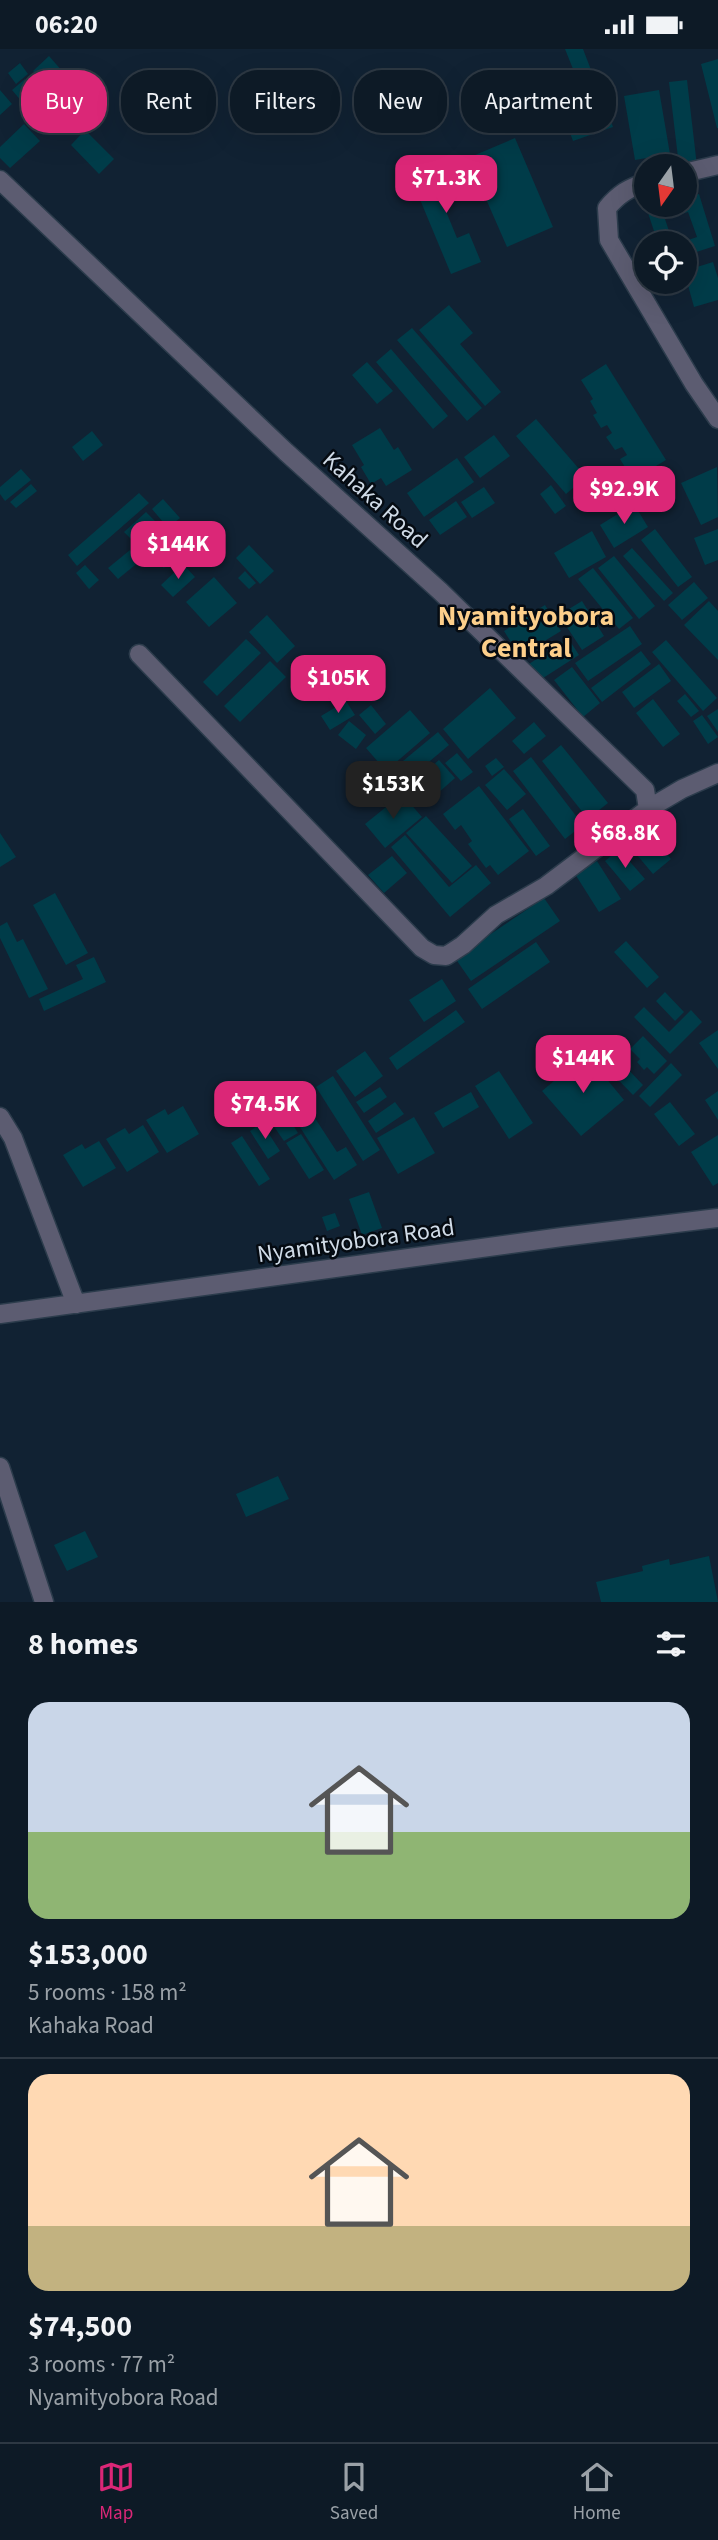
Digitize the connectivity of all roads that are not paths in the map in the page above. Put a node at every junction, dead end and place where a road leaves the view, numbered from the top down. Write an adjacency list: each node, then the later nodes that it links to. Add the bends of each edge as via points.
1 (718, 165): 2 (street)
2 (697, 170)
3 (0, 180): 8 (street, Kahaka Road, via 286,452 440,591 645,790)
4 (634, 187): 5 (street, via 607,208 609,240)
5 (718, 419)
6 (139, 654): 8 (street, via 422,948 434,955 446,955 463,945 496,915 546,887)
7 (718, 773): 8 (street)
8 (648, 809)
9 (0, 1117): 10 (street)
10 (7, 1139): 12 (street)
11 (718, 1218): 12 (street, Nyamityobora Road)
12 (76, 1304): 13 (street, Nyamityobora Road)
13 (0, 1314)
14 (0, 1467): 15 (street)
15 (44, 1602)

